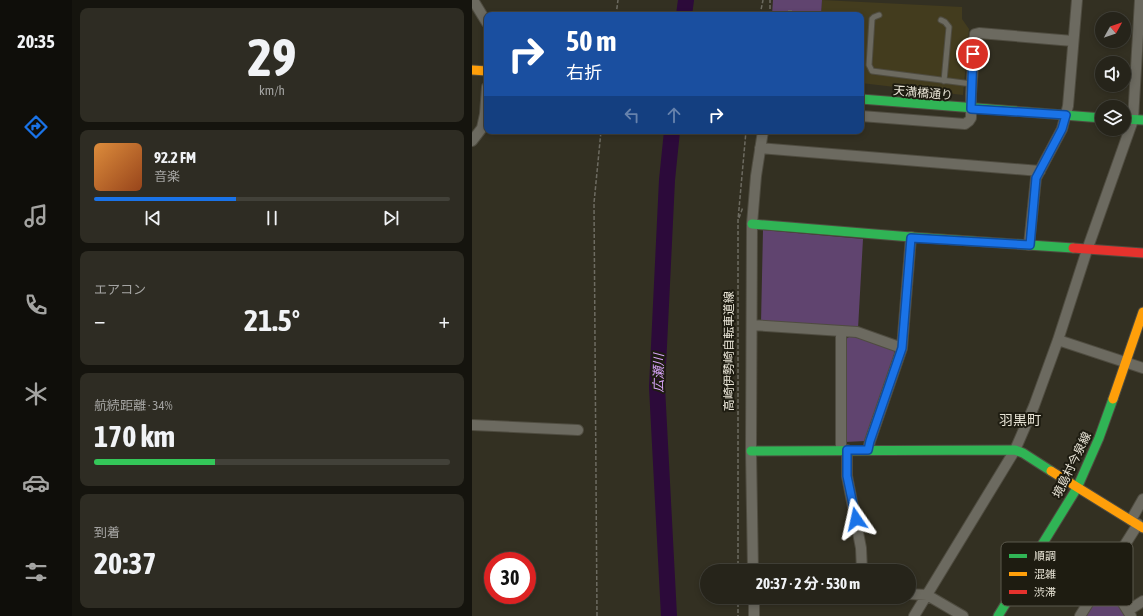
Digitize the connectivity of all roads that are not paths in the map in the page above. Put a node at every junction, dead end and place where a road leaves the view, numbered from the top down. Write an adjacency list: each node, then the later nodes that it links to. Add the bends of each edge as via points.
1 (473, 0): 5 (street)
2 (1077, 0): 7 (street)
3 (1140, 0): 17 (street)
4 (879, 15): 10 (lane, via 872,19 869,57 872,71)
5 (484, 18)
6 (940, 20): 10 (lane, via 949,27)
7 (1073, 41): 11 (street, via 975,34); 14 (street)
8 (472, 70): 9 (street)
9 (484, 71)
10 (944, 81): 11 (lane)
11 (972, 84): 13 (street)
12 (864, 99): 13 (street, 天満橋通り)
13 (971, 109): 14 (street, 天満橋通り); 15 (street, via 971,118 965,124)
14 (1066, 115): 16 (street, 天満橋通り); 22 (street, via 1062,129)
15 (864, 116)
16 (1095, 117)
17 (1133, 120): 26 (street)
18 (484, 121): 20 (street)
19 (762, 134): 21 (street)
20 (472, 141)
21 (760, 148): 22 (street); 23 (street)
22 (1040, 171): 25 (street, via 1036,178)
23 (752, 224): 24 (street); 29 (street)
24 (911, 238): 25 (street); 32 (street)
25 (1030, 245): 26 (street)
26 (1087, 250): 27 (street); 31 (street)
27 (1143, 253)
28 (1143, 312): 33 (street, 境島村今泉線)
29 (752, 325): 30 (street); 40 (street)
30 (840, 331): 32 (street, via 857,332); 37 (street)
31 (1058, 340): 33 (street); 39 (street)
32 (902, 348): 38 (street)
33 (1126, 362): 34 (street); 41 (street, 境島村今泉線, via 1099,438)
34 (1143, 368)
35 (472, 425): 36 (street)
36 (578, 430)
37 (844, 450): 38 (street); 40 (street); 47 (street)
38 (868, 450): 39 (street)
39 (1015, 450): 41 (street); 49 (street)
40 (752, 451): 46 (street)
41 (1077, 488): 43 (street); 44 (street, 境島村今泉線)
42 (1143, 499): 43 (street)
43 (1138, 524): 45 (street)
44 (1044, 542)
45 (1127, 542)
46 (753, 564)
47 (862, 564)
48 (916, 594): 49 (street)
49 (927, 595): 56 (street); 57 (street)
50 (1143, 601): 54 (street)
51 (754, 604): 55 (street)
52 (1004, 606): 58 (street, 境島村今泉線)
53 (1086, 606): 59 (street)
54 (1130, 613)
55 (754, 616)
56 (914, 616)
57 (962, 616)
58 (998, 616)
59 (1080, 616)

